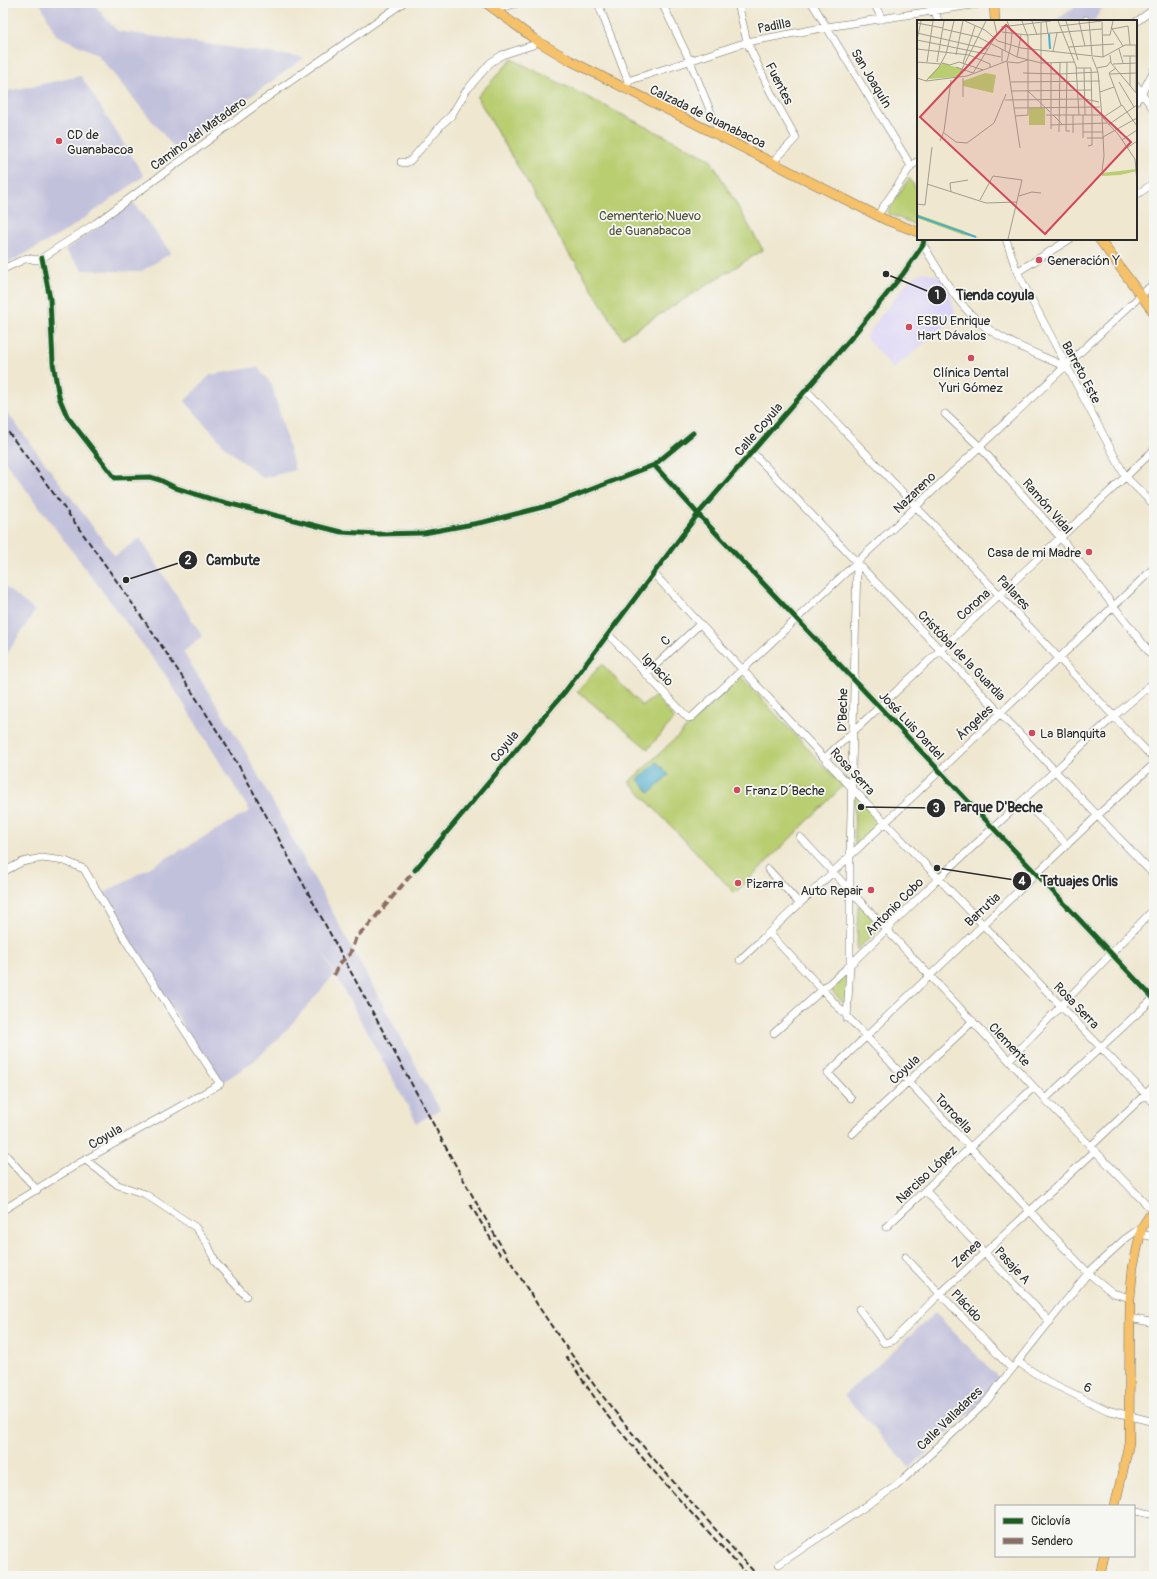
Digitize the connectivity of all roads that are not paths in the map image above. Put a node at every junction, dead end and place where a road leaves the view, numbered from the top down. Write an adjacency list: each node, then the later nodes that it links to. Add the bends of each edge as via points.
1 (402, 3): 42 (street, Camino del Matadero, via 262,101 96,223)
2 (486, 3): 14 (main road, Calzada de Guanabacoa)
3 (518, 3): 14 (street)
4 (598, 3): 24 (street)
5 (662, 3): 22 (street)
6 (738, 3): 21 (street, Fuentes)
7 (812, 3): 19 (street, San Joaquín)
8 (874, 3): 15 (street)
9 (985, 3): 12 (street, Padilla)
10 (994, 3): 17 (main road)
11 (1149, 3): 13 (street)
12 (934, 6): 15 (street, Padilla); 16 (street)
13 (1154, 8): 18 (street)
14 (494, 10): 20 (main road, Calzada de Guanabacoa)
15 (882, 19): 19 (street, Padilla)
16 (938, 20)
17 (995, 20)
18 (1137, 21)
19 (827, 27): 21 (street, Padilla); 33 (street, San Joaquín)
20 (537, 41): 24 (main road, Calzada de Guanabacoa); 30 (street, via 534,45 502,55 490,63 466,91 451,116 410,161)
21 (747, 42): 22 (street, Padilla); 32 (street, Fuentes, via 796,138)
22 (690, 61): 24 (street, Padilla); 29 (street)
23 (1154, 70): 26 (street)
24 (627, 85): 29 (main road, Calzada de Guanabacoa)
25 (1137, 86): 26 (street)
26 (1142, 93): 27 (street); 28 (street)
27 (1137, 100)
28 (1154, 110)
29 (721, 138): 32 (main road, Calzada de Guanabacoa)
30 (401, 162)
31 (917, 162): 33 (street)
32 (772, 163): 36 (main road, Calzada de Guanabacoa)
33 (911, 166): 36 (street)
34 (1154, 182): 35 (street)
35 (1137, 194)
36 (877, 216): 37 (main road, Calzada de Guanabacoa)
37 (917, 232)
38 (1006, 240): 44 (street, Barreto Este)
39 (1068, 240): 44 (street)
40 (1100, 240): 46 (main road)
41 (923, 242): 48 (street, via 959,299 976,319 998,335); 49 (street, Calle Coyula, via 899,280)
42 (42, 258): 43 (street, Camino del Matadero, via 27,258); 55 (street, via 50,299 59,397 67,416 114,478 160,480 176,488 341,532 424,533 484,522 552,504)
43 (3, 269)
44 (1017, 272): 48 (street, Barreto Este)
45 (1154, 282): 46 (street, Nazareno)
46 (1140, 296): 47 (main road); 48 (street, Nazareno)
47 (1154, 313)
48 (1066, 367): 52 (street, Nazareno); 56 (street, Barreto Este)
49 (806, 390): 54 (street, Calle Coyula); 58 (street, Pallares)
50 (945, 414): 52 (street, Ramón Vidal)
51 (693, 433): 55 (street)
52 (979, 446): 58 (street, Nazareno); 60 (street, Ramón Vidal)
53 (1154, 450): 56 (street, Corona)
54 (752, 452): 59 (street, Calle Coyula); 61 (street, Cristóbal de la Guardia)
55 (654, 465): 59 (street, José Luis Dardel)
56 (1124, 476): 57 (street, Barreto Este); 60 (street, Corona)
57 (1154, 505)
58 (916, 506): 61 (street, Nazareno); 64 (street, Pallares)
59 (698, 514): 63 (street, Calle Coyula); 66 (street, José Luis Dardel)
60 (1060, 537): 64 (street, Corona); 65 (street, Ramón Vidal)
61 (857, 562): 66 (street, Nazareno); 69 (street, Cristóbal de la Guardia); 74 (street, D'Beche)
62 (1154, 568): 65 (street, Ángeles)
63 (654, 574): 67 (street, Rosa Serra); 68 (street, Calle Coyula)
64 (1000, 595): 69 (street, Corona); 71 (street, Pallares)
65 (1114, 607): 70 (street, Ramón Vidal); 71 (street, Ángeles)
66 (796, 618): 72 (street, Nazareno); 74 (street, José Luis Dardel)
67 (700, 624): 72 (street, Rosa Serra); 73 (street, C)
68 (609, 635): 73 (street, Ignacio); 95 (street, Coyula, via 564,693)
69 (940, 650): 76 (street, Corona); 77 (street, Cristóbal de la Guardia)
70 (1154, 658)
71 (1060, 659): 77 (street, Ángeles); 78 (street, Pallares)
72 (742, 669): 79 (street, Nazareno); 81 (street, Rosa Serra)
73 (646, 674): 79 (street, Ignacio)
74 (854, 679): 76 (street, José Luis Dardel); 80 (street, D'Beche)
75 (1154, 682): 78 (street, Antonio Cobo)
76 (880, 707): 80 (street, Corona); 84 (street, José Luis Dardel)
77 (1000, 713): 84 (street, Ángeles); 85 (street, Cristóbal de la Guardia)
78 (1114, 716): 82 (street, Pallares); 85 (street, Antonio Cobo)
79 (690, 718)
80 (852, 732): 81 (street, Corona); 86 (street, D'Beche)
81 (825, 758): 86 (street, Rosa Serra)
82 (1154, 759)
83 (1154, 764): 88 (street, Barrutia)
84 (940, 771): 89 (street, Ángeles); 90 (street, José Luis Dardel)
85 (1055, 771): 87 (street, Antonio Cobo); 88 (street, Cristóbal de la Guardia)
86 (852, 787): 89 (street, Rosa Serra); 93 (street, D'Beche)
87 (1023, 800): 90 (street, Antonio Cobo); 92 (street)
88 (1098, 815): 92 (street, Barrutia); 99 (street, Cristóbal de la Guardia)
89 (885, 822): 93 (street, Ángeles); 100 (street, Rosa Serra)
90 (994, 828): 98 (street, José Luis Dardel); 100 (street, Antonio Cobo)
91 (800, 837): 96 (street, Clemente)
92 (1067, 845): 98 (street, Barrutia)
93 (850, 855): 96 (street, Ángeles); 101 (street, D'Beche)
94 (768, 869): 102 (street)
95 (415, 870)
96 (833, 871): 101 (street, Clemente); 102 (street, Ángeles)
97 (3, 872): 131 (street, Coyula, via 22,862 42,858 65,861 84,869 129,946 220,1084)
98 (1037, 874): 104 (street, Barrutia); 107 (street, José Luis Dardel)
99 (1154, 874)
100 (939, 878): 104 (street, Rosa Serra); 105 (street, Antonio Cobo)
101 (851, 891): 105 (street, Clemente); 109 (street, D'Beche)
102 (799, 903): 106 (street, Ángeles)
103 (1154, 909): 107 (street)
104 (983, 924): 110 (street, Barrutia); 113 (street, Rosa Serra)
105 (887, 929): 109 (street, Antonio Cobo); 110 (street, Clemente)
106 (768, 933): 108 (street, Ángeles); 111 (street, Torroella)
107 (1111, 954): 112 (street, José Luis Dardel); 113 (street)
108 (740, 960)
109 (850, 965): 111 (street, Antonio Cobo); 114 (street, D'Beche)
110 (930, 975): 115 (street, Clemente); 117 (street, Barrutia)
111 (822, 990): 114 (street, Torroella); 116 (street, Antonio Cobo)
112 (1154, 998): 118 (street)
113 (1061, 1006): 118 (street, Rosa Serra); 119 (street)
114 (847, 1018): 117 (street, Torroella)
115 (973, 1021): 119 (street, Clemente); 120 (street, Coyula)
116 (774, 1033)
117 (865, 1038): 120 (street, Torroella); 124 (street, Barrutia, via 828,1073)
118 (1101, 1048): 123 (street, Rosa Serra); 125 (street)
119 (1009, 1060): 122 (street, Clemente)
120 (907, 1082): 127 (street, Coyula); 128 (street, Torroella)
121 (1154, 1086): 123 (street, Zenea)
122 (1034, 1087): 125 (street, Clemente); 128 (street, Narciso López)
123 (1146, 1094): 126 (street, Rosa Serra); 129 (street, Zenea)
124 (851, 1098)
125 (1045, 1099): 129 (street, Clemente)
126 (1154, 1103)
127 (852, 1134)
128 (971, 1149): 133 (street, Narciso López); 136 (street, Torroella)
129 (1093, 1149): 135 (street, Clemente); 136 (street, Zenea)
130 (3, 1152): 132 (street)
131 (87, 1161): 132 (street, Coyula); 144 (street, via 118,1186 145,1194 194,1227 206,1241 216,1263)
132 (38, 1190): 134 (street, Coyula)
133 (925, 1190): 137 (street, Narciso López); 140 (street, Pasaje A)
134 (3, 1210)
135 (1153, 1210): 138 (main road)
136 (1029, 1212): 140 (street, Zenea); 142 (street, Torroella)
137 (886, 1227)
138 (1141, 1230): 139 (street); 142 (street, Calle Valladares, via 1125,1239); 145 (main road)
139 (1154, 1237)
140 (985, 1252): 143 (street, Zenea); 148 (street, Pasaje A)
141 (905, 1257): 143 (street, Plácido)
142 (1088, 1273): 145 (street, Torroella, via 1113,1293); 148 (street, Calle Valladares)
143 (940, 1294): 146 (street, Zenea, via 892,1341 884,1343); 151 (street, Plácido)
144 (246, 1296)
145 (1130, 1298): 147 (main road)
146 (859, 1309)
147 (1130, 1318): 149 (street); 152 (main road)
148 (1050, 1322): 150 (street, Calle Valladares)
149 (1154, 1324)
150 (1018, 1362): 151 (street, Calle Valladares); 152 (street, 6, via 1047,1381 1107,1410)
151 (1012, 1369): 158 (street, Calle Valladares, via 985,1403 896,1486)
152 (1130, 1416): 153 (street, 6); 154 (main road, via 1129,1443)
153 (1154, 1422)
154 (1115, 1505)
155 (1135, 1510): 156 (street)
156 (1154, 1515)
157 (1104, 1557): 159 (main road)
158 (779, 1564)
159 (1100, 1576)

